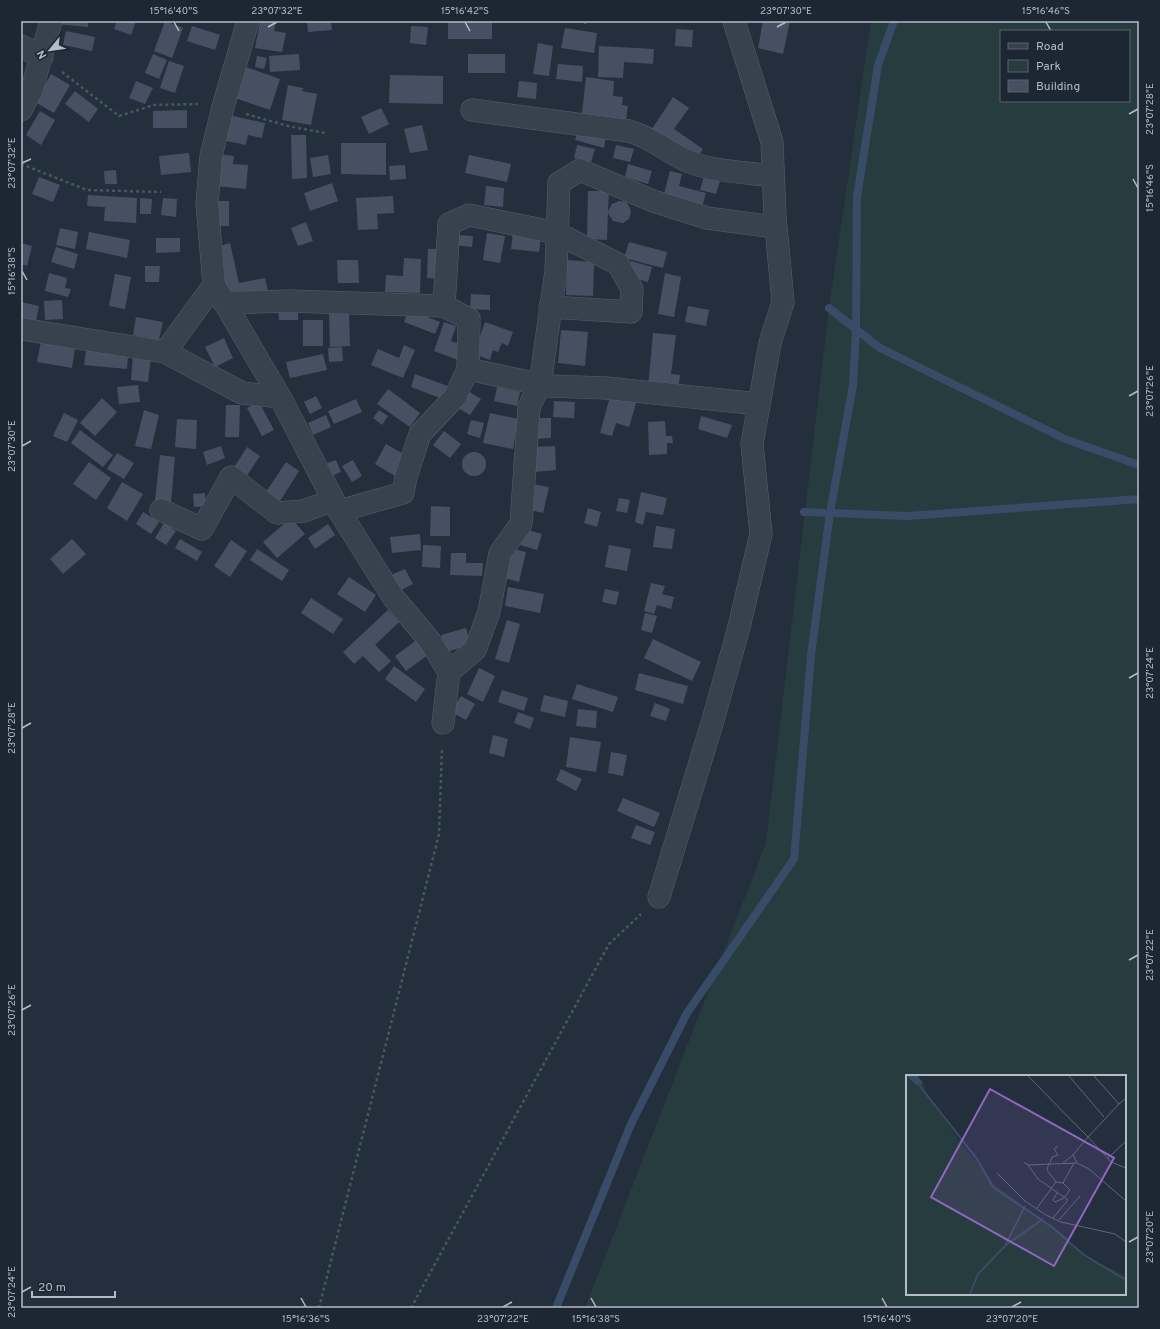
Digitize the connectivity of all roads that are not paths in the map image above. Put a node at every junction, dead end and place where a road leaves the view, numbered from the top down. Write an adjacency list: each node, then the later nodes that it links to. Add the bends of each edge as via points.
1 (51, 21): 5 (street)
2 (248, 21): 11 (street, via 223,107 211,156 207,187)
3 (734, 21): 8 (street, via 772,142)
4 (21, 46): 5 (street)
5 (42, 57): 6 (street, via 32,89)
6 (21, 110)
7 (472, 110): 8 (street, via 630,131 696,164)
8 (773, 176): 9 (street)
9 (775, 227): 10 (street, via 707,218 653,201 580,170 559,183); 19 (street, via 783,302 770,343)
10 (557, 233): 12 (street, via 469,215 449,224); 13 (street, via 556,271); 13 (street, via 618,264 632,289 630,312)
11 (219, 294): 12 (street, via 290,301); 15 (street); 18 (street)
12 (444, 306): 16 (street, via 469,319)
13 (550, 308): 17 (street)
14 (21, 329): 15 (street)
15 (165, 352): 18 (street, via 242,393)
16 (468, 369): 17 (street); 20 (street, via 455,397 420,434 403,493)
17 (540, 384): 19 (street, via 606,388); 22 (street, via 529,407 521,524 500,553 489,612 475,650)
18 (280, 397): 20 (street)
19 (759, 404): 24 (street, via 752,444 761,534 713,720)
20 (336, 505): 21 (street, via 277,513 231,477 202,529); 22 (street, via 393,597 430,641)
21 (161, 510)
22 (449, 672): 23 (street)
23 (443, 723)
24 (659, 897)

